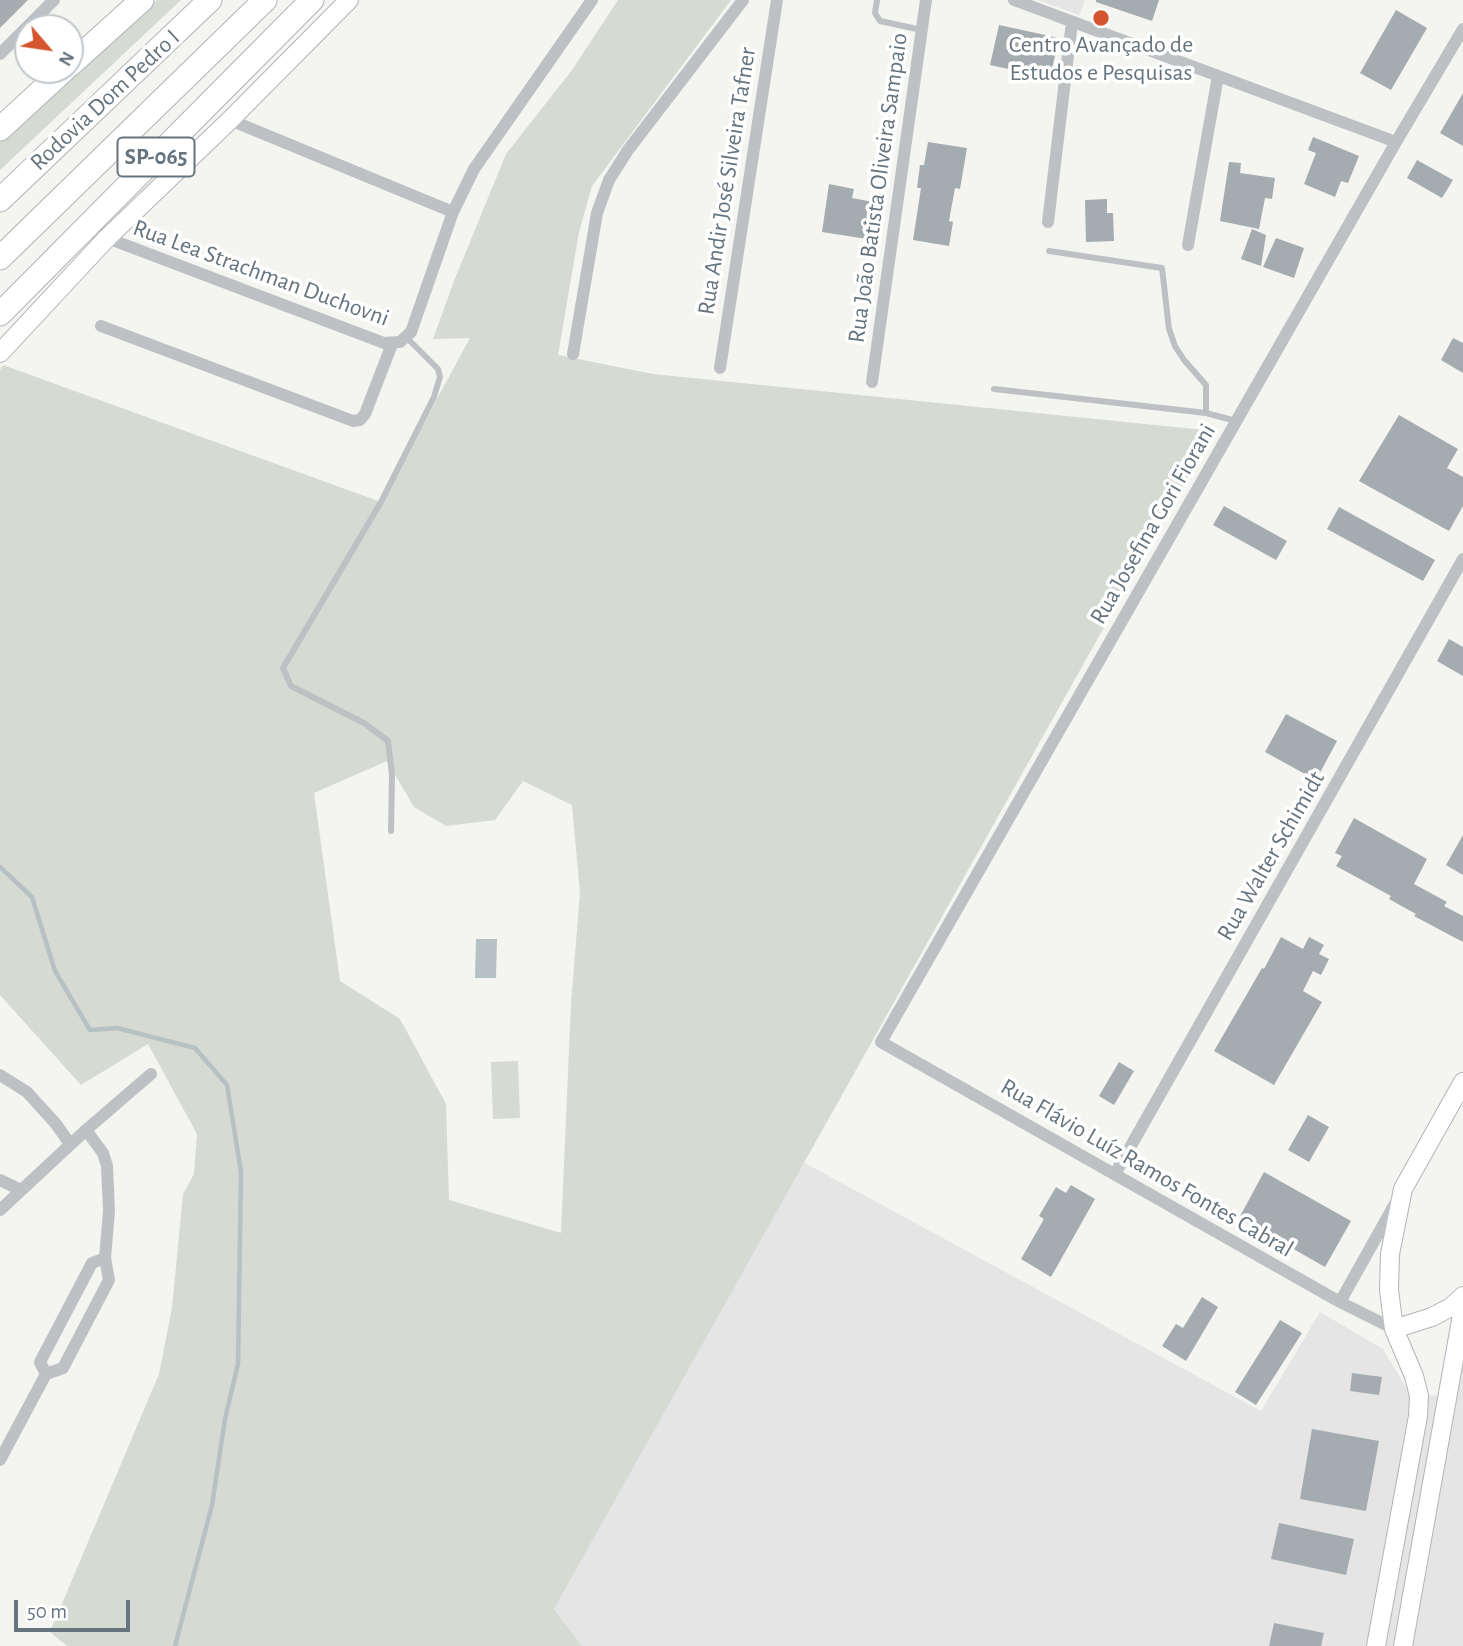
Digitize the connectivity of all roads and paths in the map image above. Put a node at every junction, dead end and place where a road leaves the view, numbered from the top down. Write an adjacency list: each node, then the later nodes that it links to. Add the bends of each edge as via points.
1 (54, 0): 17 (street)
2 (142, 0): 16 (highway)
3 (210, 0): 23 (highway, Rodovia Dom Pedro I)
4 (265, 0): 31 (highway, Rodovia Dom Pedro I / SP-065)
5 (312, 0): 32 (highway, SP-065)
6 (349, 0): 20 (street)
7 (592, 0): 26 (street, via 474,169)
8 (743, 0): 36 (street, via 610,180 597,213)
9 (776, 0): 37 (street, Rua Andir José Silveira Tafner)
10 (877, 0): 15 (lane, via 875,13 880,21)
11 (926, 0): 15 (street, Rua João Batista Oliveira Sampaio)
12 (1014, 0): 13 (street)
13 (1072, 22): 18 (street); 27 (street)
14 (1463, 29): 22 (street, Rua Josefina Gori Fiorani)
15 (922, 30): 38 (street, Rua João Batista Oliveira Sampaio)
16 (84, 52)
17 (0, 54)
18 (1218, 76): 22 (street); 29 (street)
19 (49, 84): 21 (highway)
20 (230, 120): 26 (street); 28 (street)
21 (0, 129)
22 (1396, 142): 41 (street, Rua Josefina Gori Fiorani)
23 (51, 149): 24 (highway); 25 (highway, Rodovia Dom Pedro I)
24 (0, 191)
25 (0, 200)
26 (453, 212): 34 (street, via 411,332)
27 (1048, 222)
28 (107, 239): 34 (street, Rua Lea Strachman Duchovni, via 384,343); 35 (street)
29 (1188, 245)
30 (1049, 251): 40 (lane, via 1162,268 1169,329 1184,360 1206,385)
31 (0, 258)
32 (0, 314)
33 (101, 326): 34 (street, via 353,421 365,414)
34 (400, 341): 43 (lane, via 430,358 438,369 434,397 381,502 284,667 291,686 364,723 388,741)
35 (0, 353)
36 (573, 354)
37 (720, 368)
38 (872, 382)
39 (994, 389): 40 (lane)
40 (1206, 413): 41 (lane)
41 (1236, 421): 44 (street, Rua Josefina Gori Fiorani)
42 (1463, 559): 50 (street, Rua Walter Schimidt)
43 (391, 831)
44 (881, 1042): 50 (street, Rua Flávio Luíz Ramos Fontes Cabral)
45 (151, 1074): 48 (street)
46 (0, 1075): 49 (street, via 27,1092)
47 (1463, 1082): 52 (street)
48 (86, 1130): 49 (street); 55 (street, via 107,1166)
49 (70, 1144): 53 (street)
50 (1115, 1174): 57 (street, Rua Flávio Luíz Ramos Fontes Cabral)
51 (0, 1180): 53 (street)
52 (1404, 1189): 57 (street); 59 (street, via 1390,1255)
53 (21, 1190): 54 (street)
54 (0, 1210)
55 (105, 1258): 60 (street, via 92,1263 40,1362); 60 (street, via 109,1280 63,1368)
56 (1463, 1296): 59 (street, via 1433,1317)
57 (1340, 1302): 59 (street, Rua Flávio Luíz Ramos Fontes Cabral)
58 (1463, 1309): 63 (street)
59 (1394, 1329): 62 (street, via 1414,1376 1418,1416)
60 (46, 1374): 61 (street)
61 (0, 1460)
62 (1376, 1646)
63 (1403, 1646)

